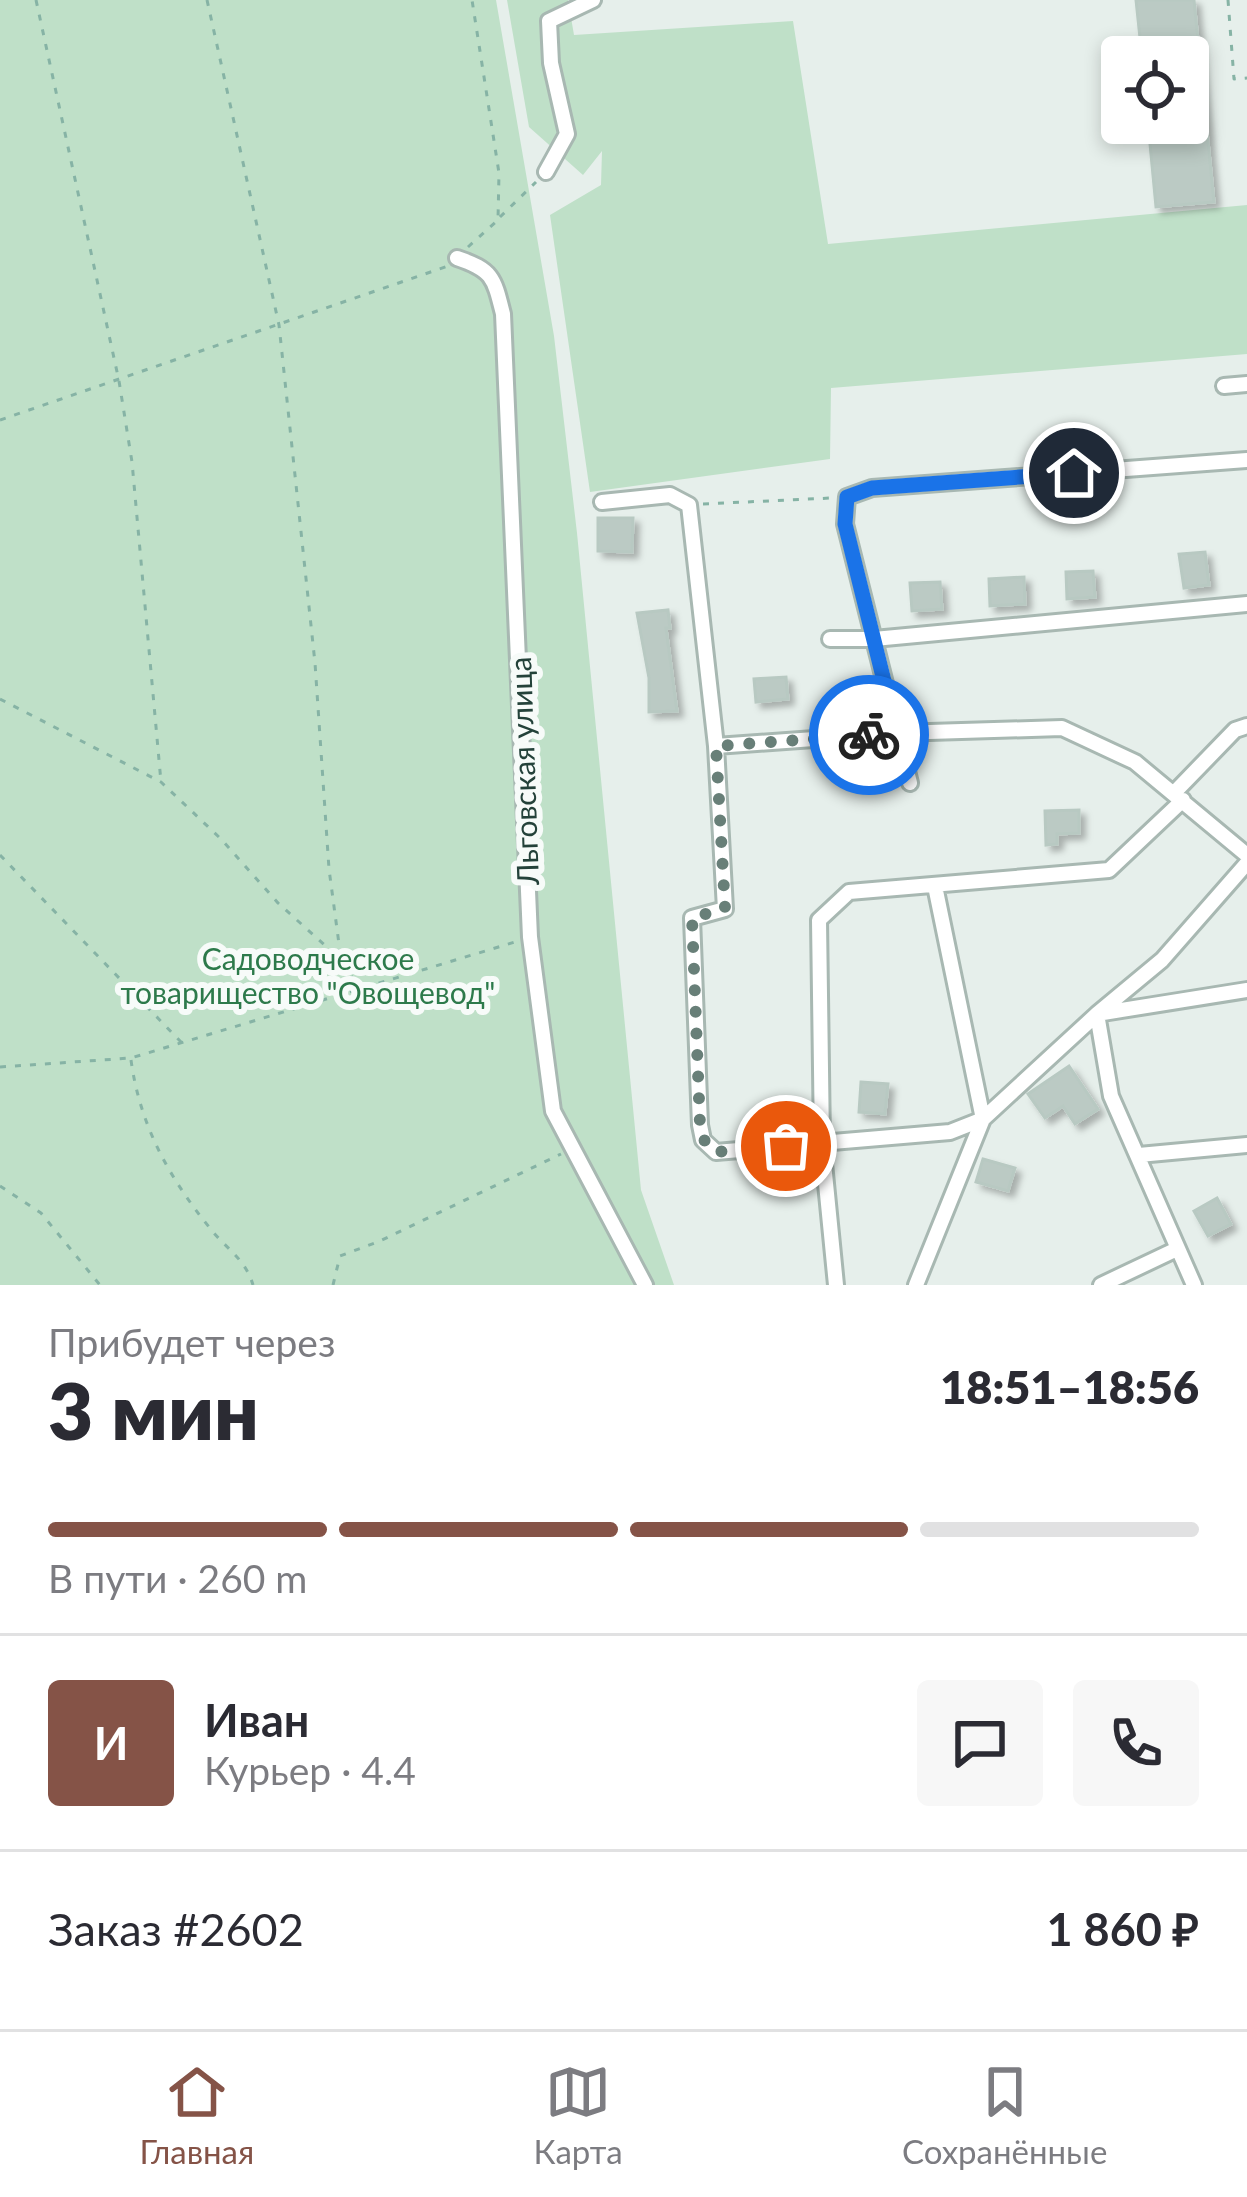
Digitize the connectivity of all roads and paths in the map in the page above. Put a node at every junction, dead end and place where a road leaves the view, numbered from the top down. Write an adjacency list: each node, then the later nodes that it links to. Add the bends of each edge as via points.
1 (36, 0): 11 (path)
2 (207, 0): 10 (path)
3 (472, 0): 8 (path, via 500,173)
4 (593, 0): 7 (street, via 549,21 567,134)
5 (1228, 0): 6 (path, via 1234,79)
6 (1247, 78)
7 (546, 172): 8 (path)
8 (498, 220): 9 (path)
9 (457, 258): 10 (path); 32 (street, Льговская улица, via 485,267 503,314)
10 (279, 325): 11 (path); 33 (path)
11 (119, 381): 14 (path); 26 (path)
12 (1247, 384): 13 (street)
13 (1224, 386)
14 (0, 420)
15 (1247, 460): 16 (street, via 872,488)
16 (847, 497): 18 (path); 21 (street, via 845,524)
17 (602, 502): 18 (street, via 670,495)
18 (689, 505): 25 (street)
19 (1247, 604): 21 (street)
20 (830, 638): 21 (street)
21 (874, 639): 24 (street)
22 (0, 699): 26 (path)
23 (1247, 726): 28 (street)
24 (897, 733): 25 (street); 27 (street); 28 (street, via 1061,728 1135,762)
25 (716, 746): 41 (street, via 725,908 692,918 704,1140 716,1152)
26 (161, 782): 33 (path)
27 (910, 783)
28 (1178, 797): 30 (street); 31 (street, via 1109,870)
29 (0, 855): 37 (path)
30 (1247, 859): 36 (street, via 1162,960)
31 (935, 886): 40 (street); 41 (street, via 849,892 819,920)
32 (530, 937): 34 (path); 43 (street, Льговская улица, via 553,1112)
33 (341, 959): 34 (path)
34 (359, 989): 37 (path)
35 (1247, 989): 36 (street)
36 (1097, 1014): 40 (street); 44 (street, via 1112,1096)
37 (182, 1043): 38 (path)
38 (131, 1058): 39 (path); 48 (path, via 137,1104 171,1176 248,1265)
39 (0, 1067)
40 (983, 1119): 41 (street, via 950,1132); 52 (street)
41 (822, 1143): 51 (street)
42 (1247, 1145): 44 (street)
43 (572, 1147): 49 (path, via 340,1256); 50 (street, Льговская улица)
44 (1139, 1155): 46 (street)
45 (0, 1186): 47 (path, via 41,1213)
46 (1177, 1249): 53 (street); 54 (street)
47 (100, 1285)
48 (253, 1285)
49 (333, 1285)
50 (646, 1285)
51 (836, 1285)
52 (916, 1285)
53 (1101, 1285)
54 (1194, 1285)

